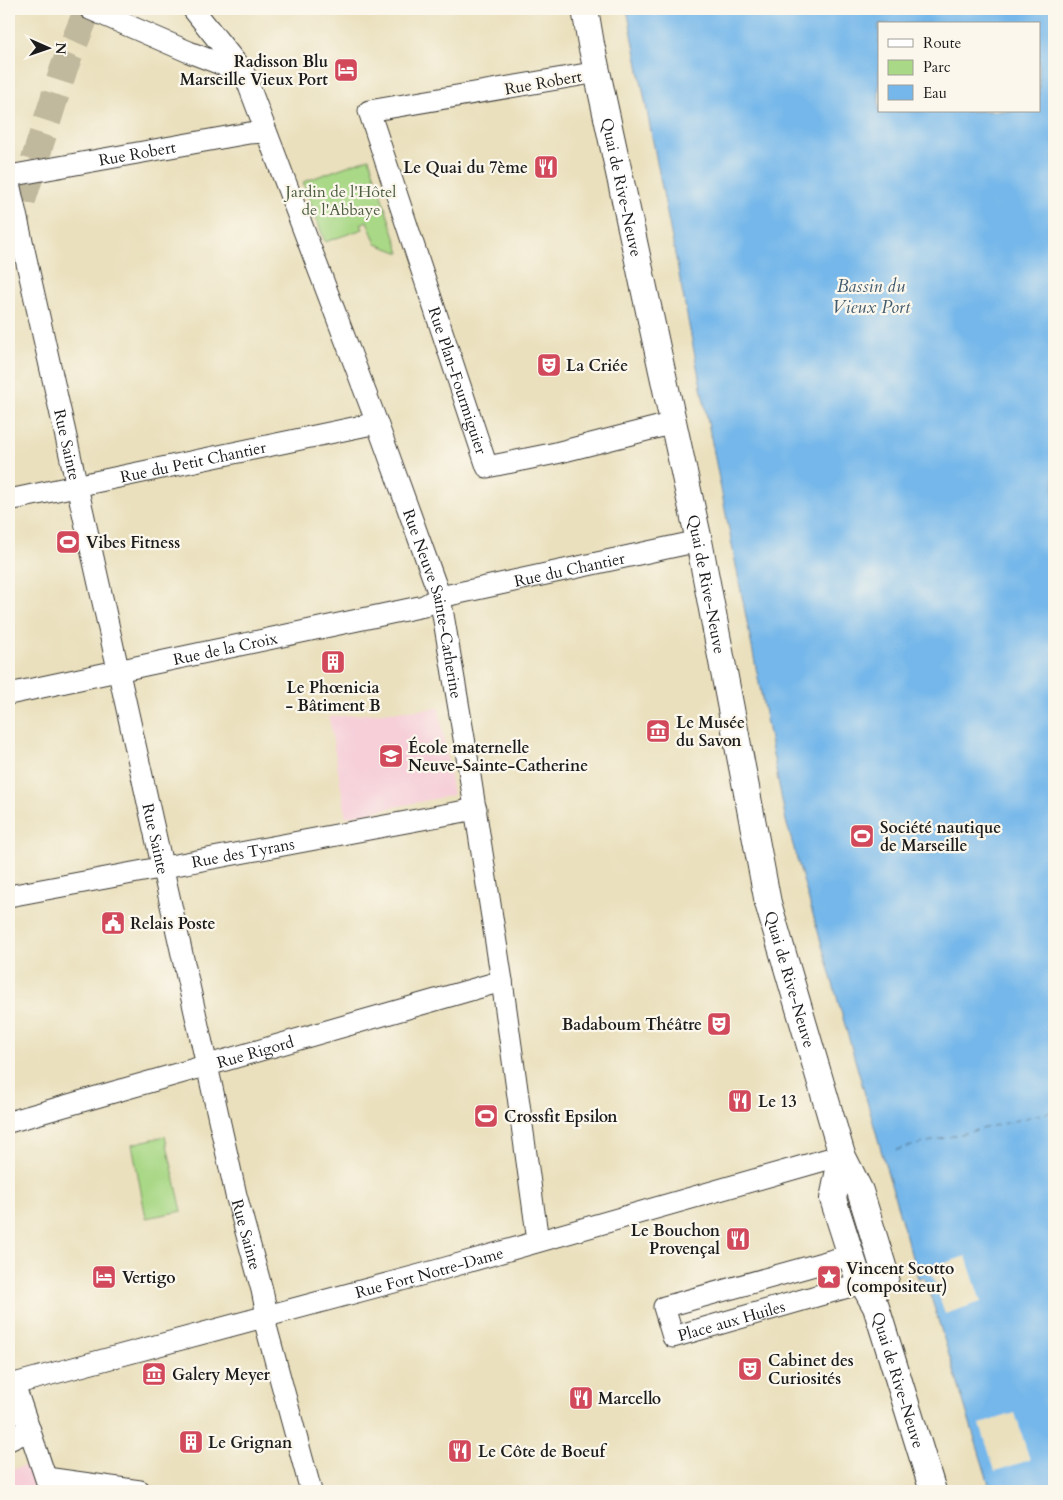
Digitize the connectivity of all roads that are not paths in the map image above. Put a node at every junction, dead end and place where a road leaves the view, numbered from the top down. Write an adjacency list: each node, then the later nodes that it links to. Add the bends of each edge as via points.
1 (90, 9): 5 (street)
2 (193, 9): 5 (street, Rue Neuve Sainte-Catherine)
3 (585, 9): 4 (main road, Quai de Rive-Neuve)
4 (598, 72): 6 (street, Rue Robert); 11 (main road, Quai de Rive-Neuve)
5 (244, 73): 7 (street, Rue Neuve Sainte-Catherine)
6 (369, 111): 11 (street, Rue Plan-Fourmiguier, via 487,468)
7 (266, 132): 8 (street, Rue Robert, via 239,134); 10 (street, Rue Neuve Sainte-Catherine)
8 (9, 176)
9 (9, 183): 12 (street, Rue Sainte)
10 (377, 423): 12 (street, Rue du Petit Chantier); 15 (street, Rue Neuve Sainte-Catherine)
11 (674, 423): 14 (main road, Quai de Rive-Neuve)
12 (77, 486): 13 (street, Rue du Petit Chantier); 16 (street, Rue Sainte)
13 (9, 500)
14 (699, 542): 15 (street, Rue du Chantier); 24 (main road, Quai de Rive-Neuve, via 768,903)
15 (440, 597): 16 (street, Rue de la Croix, via 424,606); 18 (street, Rue Neuve Sainte-Catherine)
16 (118, 670): 17 (street, Rue de la Croix); 19 (street, Rue Sainte)
17 (9, 694)
18 (476, 809): 19 (street, Rue des Tyrans); 21 (street, Rue Neuve Sainte-Catherine)
19 (163, 867): 20 (street, Rue des Tyrans); 22 (street, Rue Sainte)
20 (9, 896)
21 (502, 981): 22 (street, Rue Rigord); 25 (street, Rue Neuve Sainte-Catherine)
22 (207, 1064): 23 (street, Rue Rigord); 28 (street, Rue Sainte)
23 (9, 1122)
24 (842, 1156): 25 (street, Rue Fort Notre-Dame); 26 (main road, Quai de Rive-Neuve, via 833,1199); 27 (main road, Quai de Rive-Neuve, via 860,1190)
25 (538, 1241): 28 (street, Rue Fort Notre-Dame)
26 (851, 1255): 27 (main road, Quai de Rive-Neuve); 27 (street, Place aux Huiles, via 664,1307 673,1337)
27 (874, 1279): 35 (main road, Quai de Rive-Neuve, via 876,1307)
28 (267, 1316): 29 (street, Rue Fort Notre-Dame); 34 (street, Rue Sainte, via 264,1319)
29 (12, 1382): 30 (street)
30 (30, 1430): 31 (street); 32 (street)
31 (9, 1440)
32 (48, 1485): 33 (street)
33 (140, 1491)
34 (311, 1491)
35 (933, 1491)

